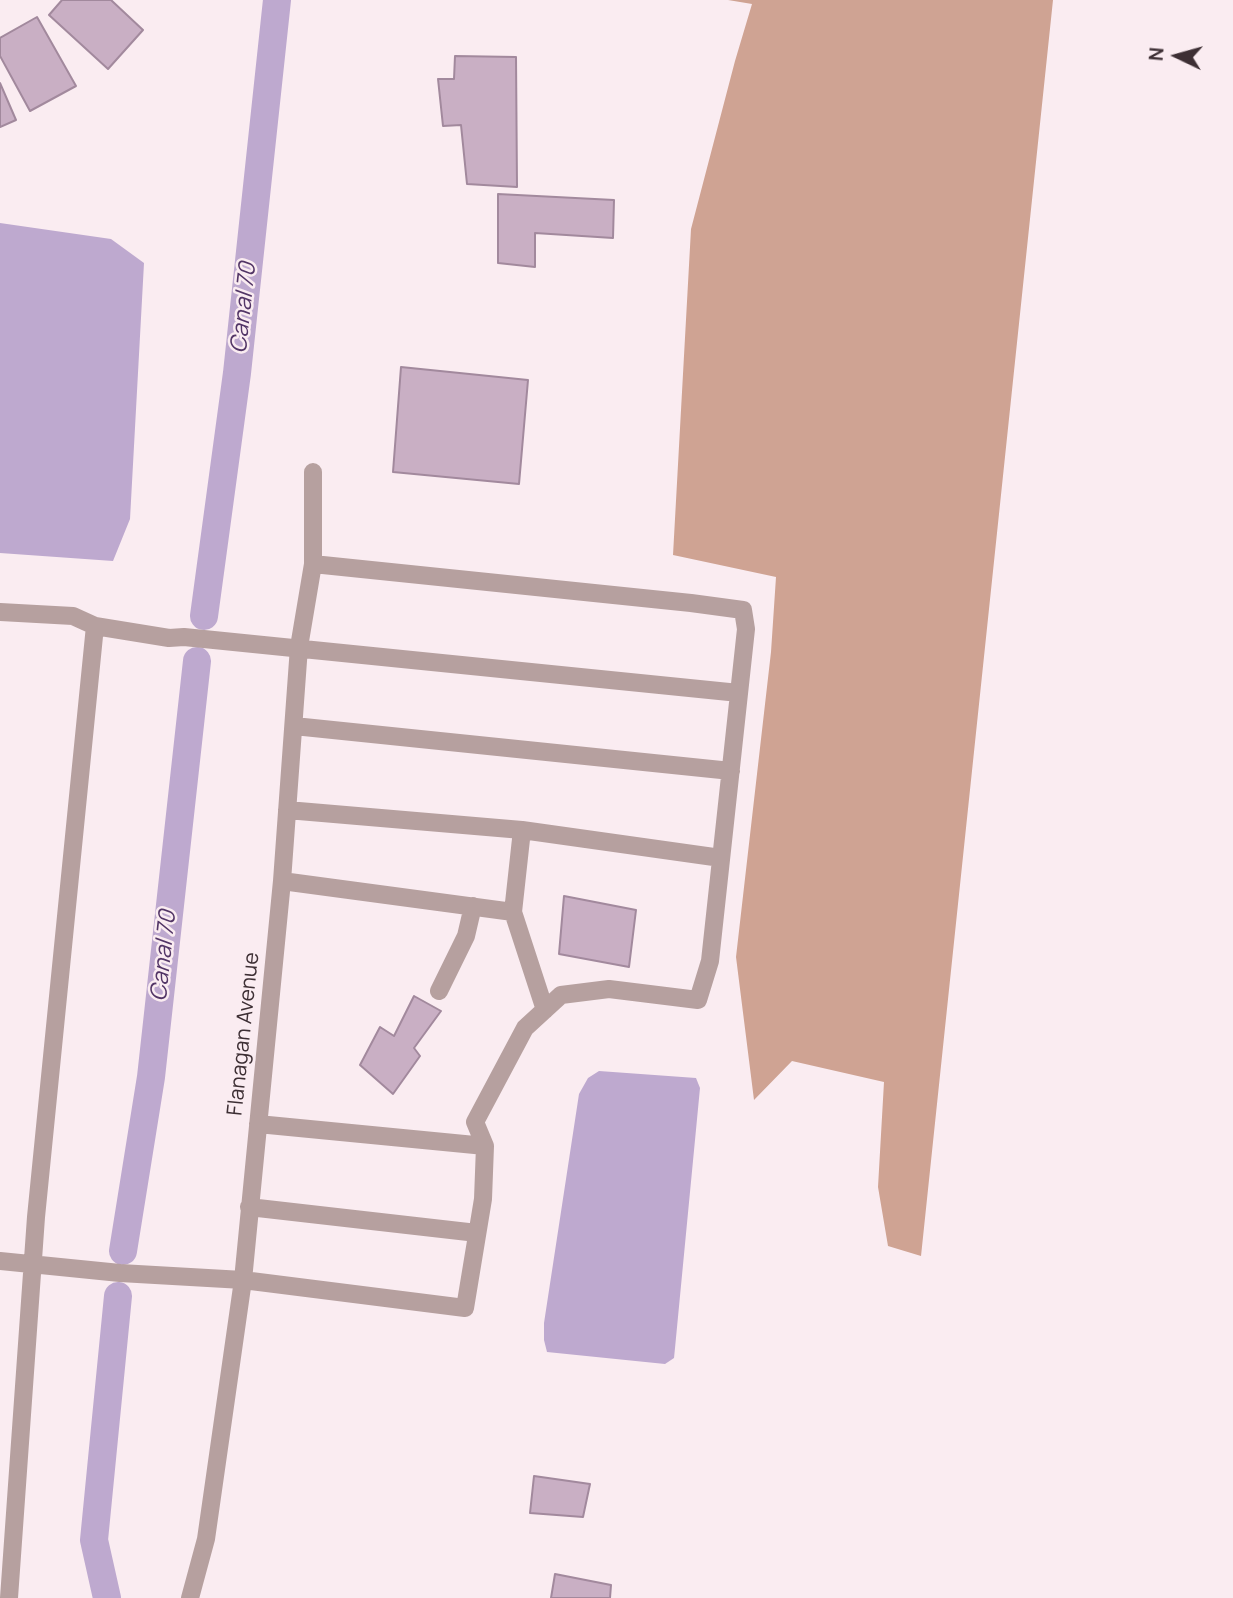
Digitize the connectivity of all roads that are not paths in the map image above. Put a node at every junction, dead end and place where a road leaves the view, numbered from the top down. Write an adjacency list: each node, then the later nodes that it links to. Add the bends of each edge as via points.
1 (313, 472): 2 (street, Flanagan Avenue)
2 (313, 564): 5 (street, Flanagan Avenue); 6 (street, via 743,610 746,629)
3 (0, 612): 4 (street, via 73,616)
4 (95, 626): 5 (street, via 169,638); 22 (street)
5 (299, 647): 6 (street); 7 (street, Flanagan Avenue)
6 (739, 694): 8 (street)
7 (294, 726): 8 (street); 9 (street, Flanagan Avenue)
8 (731, 771): 11 (street)
9 (287, 810): 10 (street); 12 (street, Flanagan Avenue)
10 (522, 830): 11 (street); 14 (street)
11 (721, 858): 16 (street, via 710,961 698,1000 609,989 561,995)
12 (282, 881): 13 (street); 17 (street, Flanagan Avenue)
13 (473, 906): 14 (street); 15 (street, via 466,936)
14 (513, 912): 16 (street)
15 (439, 991)
16 (545, 1010): 18 (street, via 525,1028 475,1122)
17 (258, 1125): 18 (street); 19 (street, Flanagan Avenue)
18 (485, 1146): 20 (street)
19 (249, 1208): 20 (street); 23 (street, Flanagan Avenue)
20 (477, 1233): 23 (street, via 465,1308)
21 (0, 1261): 22 (street)
22 (33, 1264): 23 (street); 24 (street)
23 (243, 1280): 26 (street, Flanagan Avenue, via 206,1539)
24 (7, 1507): 25 (street)
25 (6, 1591)
26 (190, 1598)

